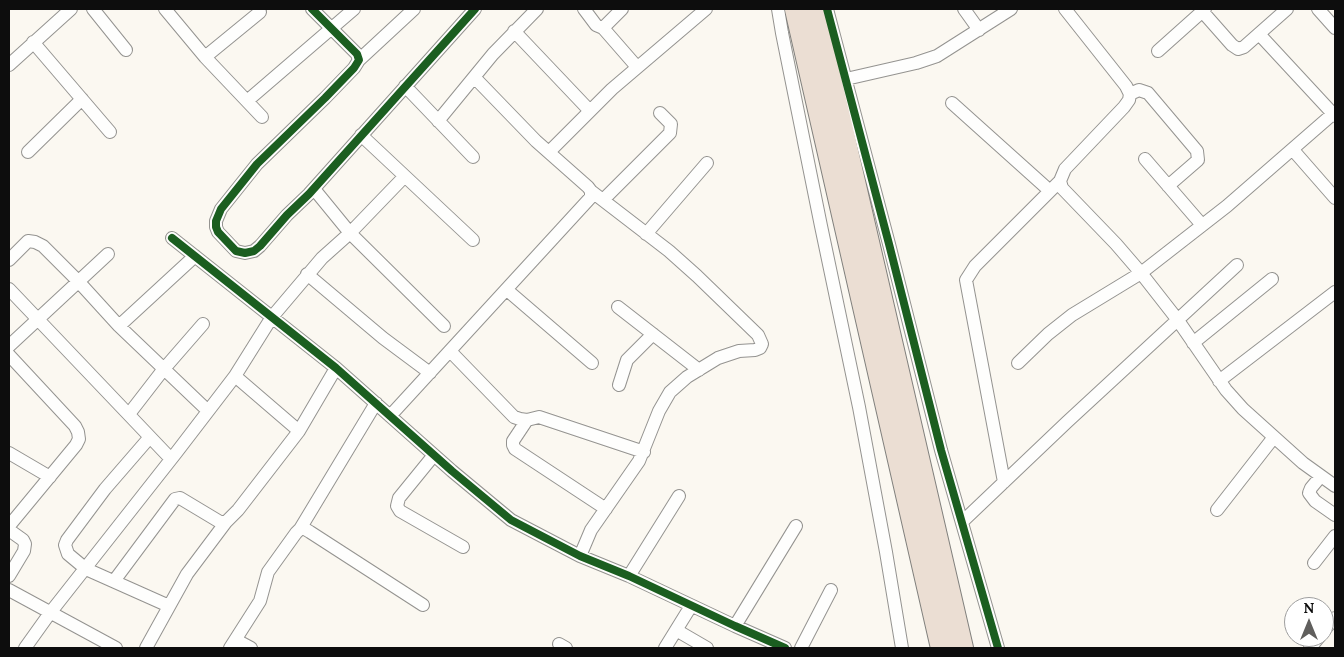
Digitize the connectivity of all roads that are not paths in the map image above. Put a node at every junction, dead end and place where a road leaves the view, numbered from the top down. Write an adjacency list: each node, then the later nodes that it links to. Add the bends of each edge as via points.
1 (71, 9): 29 (street)
2 (93, 9): 30 (street)
3 (165, 9): 32 (street)
4 (312, 9): 25 (street)
5 (354, 9): 25 (street)
6 (414, 9): 33 (street)
7 (475, 9): 38 (street)
8 (537, 9): 27 (street)
9 (584, 9): 23 (street, via 596,25)
10 (622, 9): 23 (street)
11 (706, 9): 35 (street)
12 (778, 9): 151 (street, via 859,407)
13 (796, 9): 152 (highway)
14 (814, 9): 153 (highway)
15 (826, 9): 37 (street)
16 (964, 9): 26 (street)
17 (1011, 9): 26 (street)
18 (1065, 9): 39 (street)
19 (1287, 9): 28 (street)
20 (1318, 9): 24 (street)
21 (1203, 10): 28 (street, via 1238,49); 31 (street)
22 (260, 12): 32 (street)
23 (603, 28): 35 (street)
24 (1335, 28)
25 (332, 29): 33 (street, via 358,54); 41 (street)
26 (980, 30): 37 (street, via 926,60)
27 (514, 31): 36 (street); 43 (street)
28 (1259, 34): 45 (street)
29 (33, 42): 34 (street); 40 (street)
30 (126, 50)
31 (1158, 51)
32 (205, 57): 41 (street)
33 (359, 60): 59 (street, via 254,169 217,216 218,232 236,251 254,251)
34 (9, 65)
35 (637, 66): 43 (street)
36 (475, 78): 47 (street); 52 (street)
37 (846, 79): 122 (street)
38 (405, 86): 47 (street); 49 (street)
39 (1130, 94): 57 (street, via 1129,100 1065,170); 58 (street, via 1139,90 1148,93 1198,151 1198,160)
40 (82, 99): 48 (street); 51 (street)
41 (248, 101): 46 (street)
42 (952, 103): 61 (street)
43 (590, 111): 52 (street)
44 (660, 114): 63 (street, via 670,124 670,133)
45 (1335, 114): 50 (street)
46 (262, 117)
47 (438, 121): 53 (street)
48 (110, 132)
49 (361, 135): 56 (street); 59 (street)
50 (1293, 150): 62 (street); 64 (street)
51 (28, 152)
52 (549, 152): 60 (street)
53 (473, 157)
54 (1144, 159): 58 (street)
55 (707, 163): 66 (street)
56 (404, 177): 65 (street); 68 (street)
57 (1060, 181): 61 (street); 73 (street, via 1066,193)
58 (1168, 186): 64 (street)
59 (314, 189): 65 (street)
60 (591, 191): 63 (street); 78 (street, via 589,201)
61 (1050, 192): 115 (street, via 975,266 966,280)
62 (1335, 198)
63 (603, 200): 66 (street)
64 (1202, 225): 73 (street)
65 (350, 233): 74 (street); 86 (street)
66 (646, 234): 96 (street, via 697,276 761,339 760,348 728,354)
67 (172, 238): 70 (street)
68 (473, 240)
69 (108, 254): 76 (street)
70 (195, 256): 81 (street); 85 (street)
71 (9, 260): 76 (street, via 22,245 28,241 35,242 43,246)
72 (1237, 265): 83 (street)
73 (1141, 273): 83 (street); 93 (street, via 1072,315)
74 (307, 274): 81 (street); 97 (street)
75 (1272, 279): 88 (street)
76 (78, 282): 82 (street); 85 (street)
77 (9, 289): 82 (street)
78 (507, 290): 90 (street); 92 (street)
79 (1335, 292): 99 (street)
80 (618, 307): 87 (street)
81 (272, 317): 94 (street); 98 (street)
82 (38, 318): 89 (street); 103 (street)
83 (1177, 319): 88 (street); 115 (street)
84 (203, 324): 95 (street)
85 (119, 326): 95 (street)
86 (444, 326)
87 (653, 334): 96 (street); 100 (street, via 627,360)
88 (1193, 343): 99 (street)
89 (9, 346)
90 (450, 351): 97 (street); 105 (street, via 514,416)
91 (9, 355): 114 (street, via 78,432 76,445)
92 (592, 363)
93 (1018, 363)
94 (336, 368): 101 (street); 106 (street)
95 (163, 370): 102 (street); 103 (street)
96 (698, 370): 109 (street, via 677,384 663,401)
97 (430, 373): 104 (street)
98 (235, 376): 102 (street); 106 (street)
99 (1219, 381): 108 (street)
100 (619, 385)
101 (376, 403): 104 (street); 125 (street)
102 (208, 411): 112 (street)
103 (129, 414): 107 (street)
104 (390, 416): 111 (street)
105 (527, 420): 109 (street, via 539,416); 118 (street, via 513,441 515,449)
106 (298, 431): 121 (street)
107 (150, 437): 112 (street); 130 (street, via 104,489 67,540 68,554)
108 (1274, 437): 113 (street); 119 (street)
109 (644, 452): 118 (street)
110 (9, 453): 114 (street)
111 (434, 455): 127 (street, via 396,506); 128 (street, via 511,520)
112 (171, 460): 130 (street)
113 (1321, 476): 116 (street); 120 (street, via 1310,493 1315,501)
114 (50, 477): 124 (street)
115 (1004, 482): 122 (street)
116 (1335, 486)
117 (679, 496): 132 (street)
118 (606, 508): 128 (street)
119 (1217, 510)
120 (1335, 515)
121 (226, 522): 133 (street, via 214,520 180,498 176,499); 137 (street, via 195,561)
122 (962, 522): 154 (street)
123 (796, 526): 140 (street)
124 (9, 528): 131 (street, via 25,544)
125 (300, 529): 136 (street, via 310,532); 142 (street, via 268,572 260,601)
126 (1335, 536): 129 (street)
127 (463, 547)
128 (580, 556): 132 (street)
129 (1314, 563)
130 (86, 569): 133 (street); 139 (street)
131 (9, 576)
132 (629, 576): 138 (street)
133 (114, 581): 137 (street)
134 (9, 590): 139 (street)
135 (831, 590): 150 (street)
136 (422, 605)
137 (169, 606): 145 (street)
138 (691, 606): 140 (street); 141 (street)
139 (50, 613): 143 (street); 144 (street)
140 (735, 626): 149 (street)
141 (676, 630): 147 (street); 148 (street)
142 (233, 644): 146 (street)
143 (25, 648)
144 (116, 648)
145 (146, 648)
146 (251, 648)
147 (665, 648)
148 (707, 648)
149 (785, 648)
150 (801, 648)
151 (902, 648)
152 (942, 648)
153 (962, 648)
154 (998, 648)

